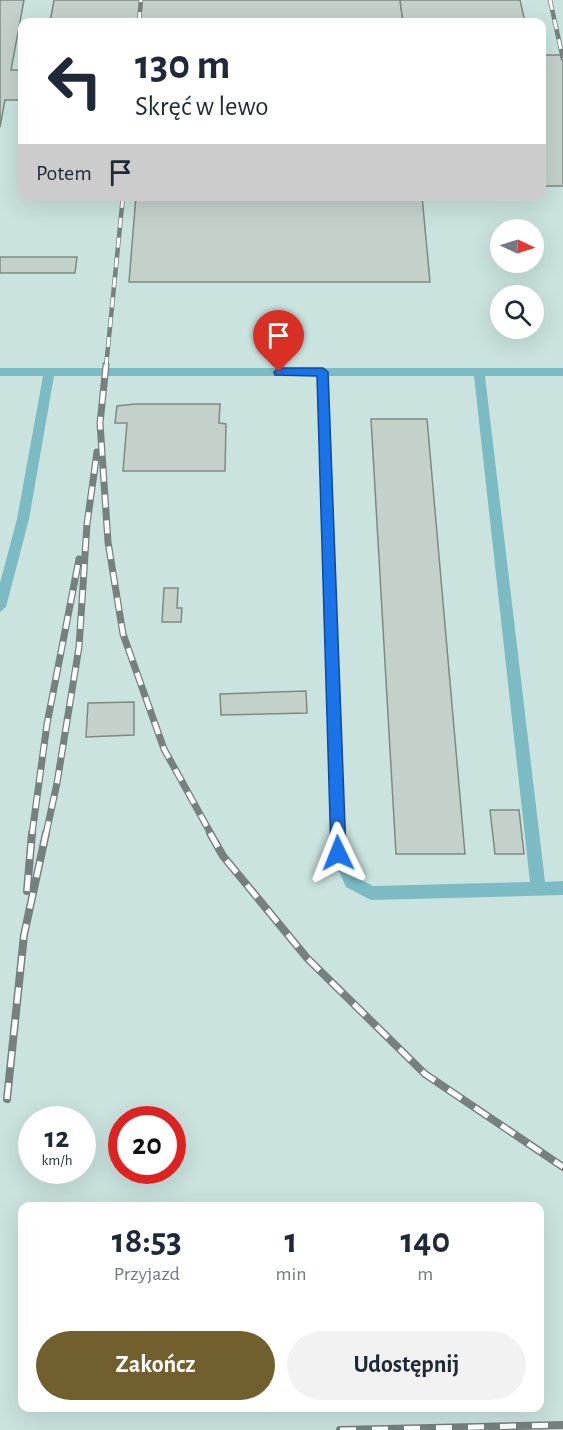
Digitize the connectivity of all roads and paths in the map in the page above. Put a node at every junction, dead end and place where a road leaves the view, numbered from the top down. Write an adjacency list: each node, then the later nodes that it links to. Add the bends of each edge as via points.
1 (0, 372): 5 (lane)
2 (323, 372): 3 (lane); 5 (lane); 8 (lane, via 338,853 351,882 371,893)
3 (479, 372): 4 (lane); 8 (lane)
4 (563, 372)
5 (49, 373): 6 (lane, via 23,519)
6 (0, 607)
7 (563, 888): 8 (lane)
8 (538, 889)

